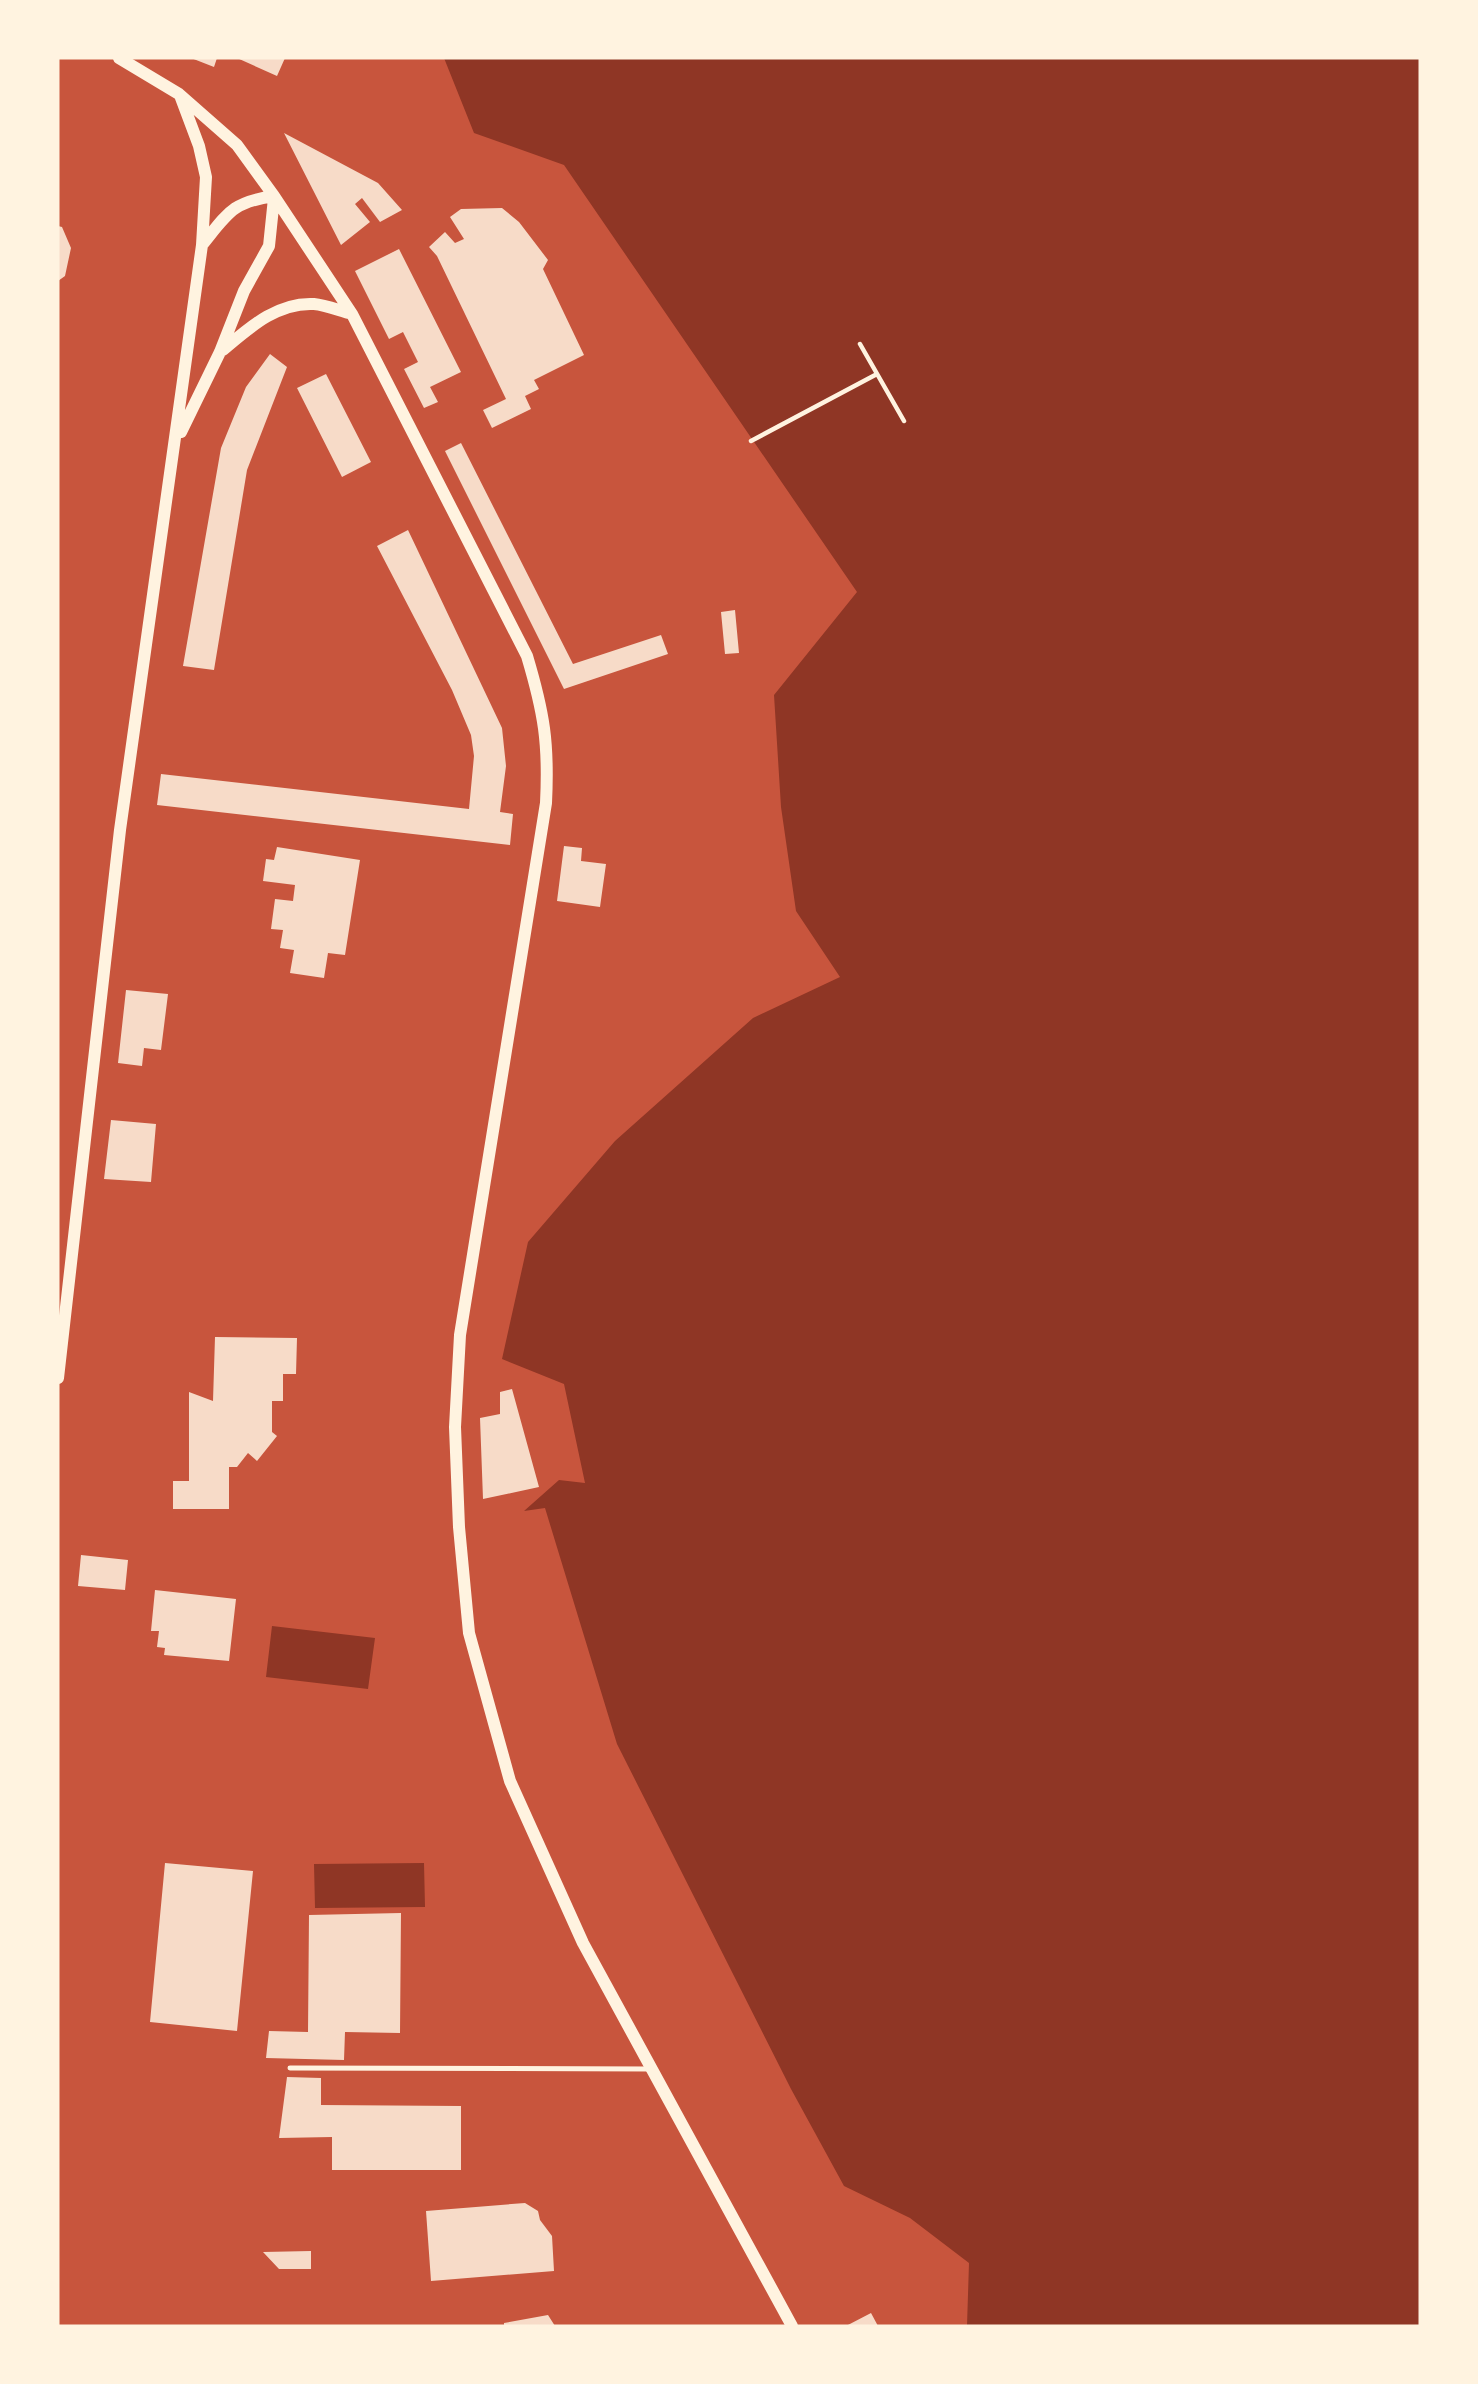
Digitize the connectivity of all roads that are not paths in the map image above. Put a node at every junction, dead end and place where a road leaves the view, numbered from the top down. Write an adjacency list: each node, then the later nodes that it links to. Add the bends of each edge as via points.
1 (119, 58): 2 (street)
2 (179, 94): 3 (street, via 237,145); 4 (street, via 206,177)
3 (274, 197): 4 (street, via 246,200); 5 (street); 6 (street, via 269,246 244,291)
4 (202, 245): 7 (street)
5 (352, 314): 6 (street, via 315,304 290,307 257,321); 10 (street, via 527,656 542,708 549,752 546,803 460,1335 455,1427 459,1527 469,1633 510,1782 583,1943)
6 (220, 352): 7 (street)
7 (176, 442): 8 (street, via 120,830)
8 (58, 1378)
9 (290, 2068): 10 (lane)
10 (650, 2068): 11 (street)
11 (792, 2326)

